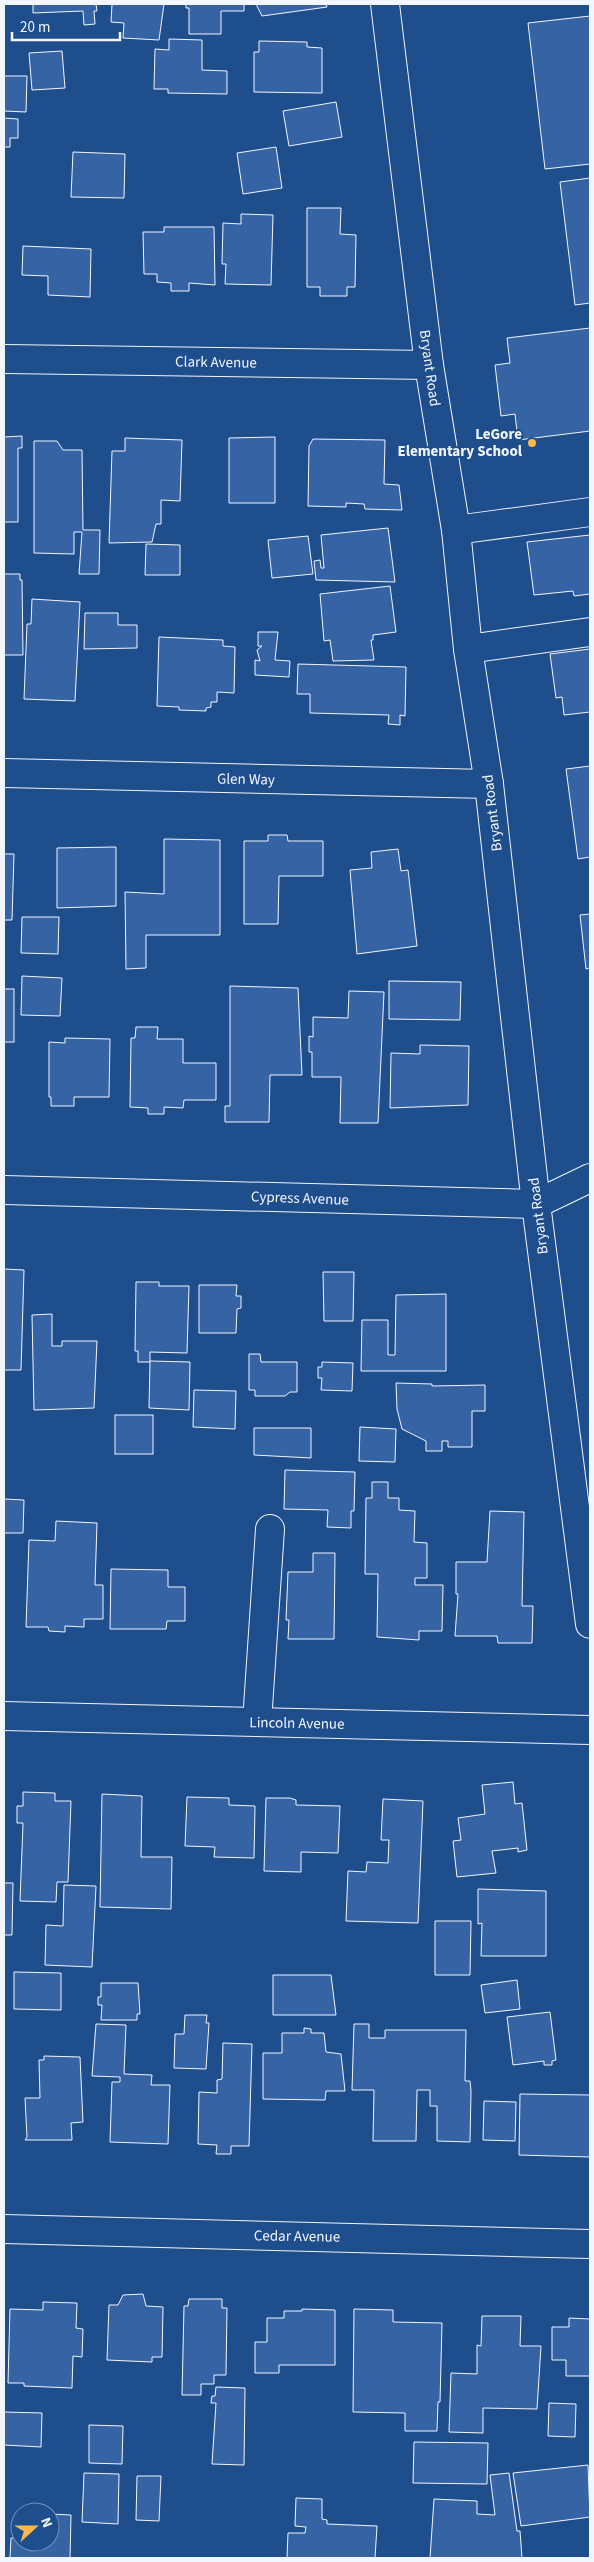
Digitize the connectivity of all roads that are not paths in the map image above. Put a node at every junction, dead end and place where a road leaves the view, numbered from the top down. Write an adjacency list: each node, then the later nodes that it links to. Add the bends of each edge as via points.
1 (385, 4): 3 (street, Bryant Road)
2 (4, 359): 3 (street, Clark Avenue)
3 (429, 365): 5 (street, Bryant Road)
4 (590, 512): 5 (street)
5 (456, 530): 7 (street, Bryant Road)
6 (590, 632): 7 (street)
7 (468, 649): 9 (street, Bryant Road)
8 (4, 773): 9 (street, Glen Way)
9 (489, 784): 12 (street, Bryant Road)
10 (590, 1178): 12 (street, Cypress Avenue)
11 (4, 1190): 12 (street, Cypress Avenue)
12 (536, 1204): 14 (street, Bryant Road)
13 (270, 1529): 16 (street)
14 (590, 1624)
15 (4, 1716): 16 (street, Lincoln Avenue)
16 (257, 1722): 17 (street, Lincoln Avenue)
17 (590, 1730)
18 (4, 2229): 19 (street, Cedar Avenue)
19 (590, 2244)

